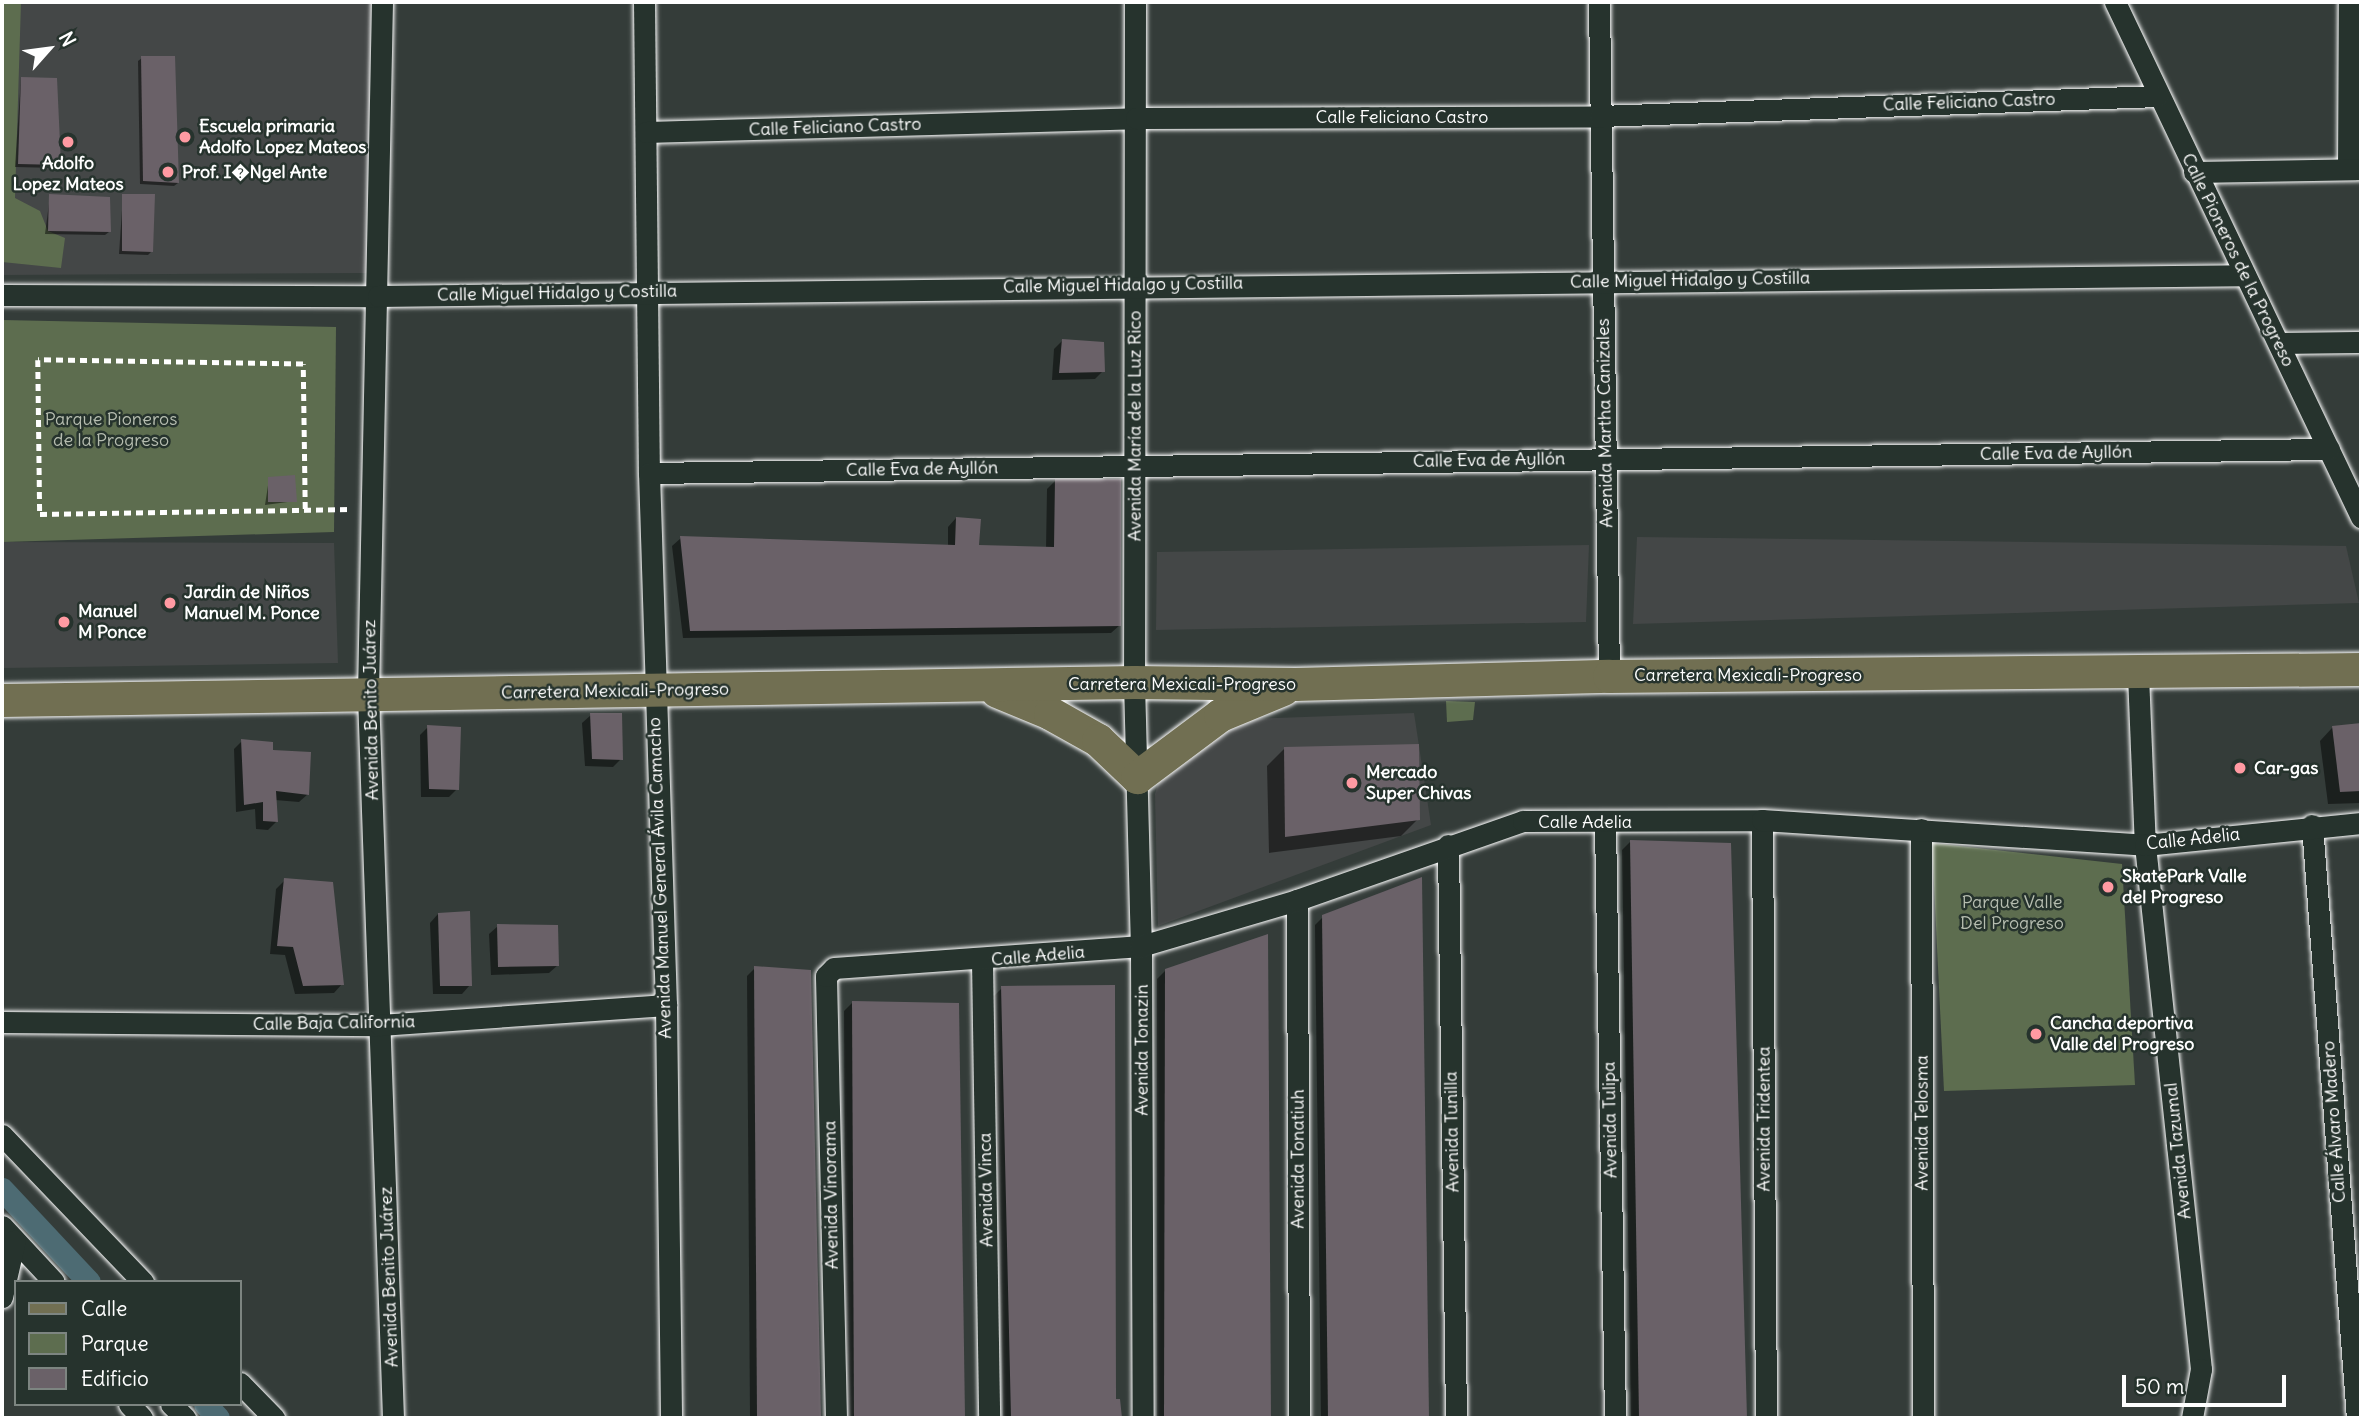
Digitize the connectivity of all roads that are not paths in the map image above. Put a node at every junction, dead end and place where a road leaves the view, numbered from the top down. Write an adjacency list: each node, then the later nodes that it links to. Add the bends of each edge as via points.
1 (383, 2): 18 (street, Avenida Benito Juárez)
2 (644, 2): 10 (street, Avenida Manuel General Ávila Camacho)
3 (1135, 2): 9 (street, Avenida María de la Luz Rico)
4 (1599, 2): 8 (street, Avenida Martha Canizales)
5 (2115, 2): 7 (street, Calle Pioneros de la Progreso)
6 (2349, 2): 11 (street)
7 (2158, 96): 8 (street, Calle Feliciano Castro); 12 (street, Calle Pioneros de la Progreso)
8 (1600, 116): 9 (street, Calle Feliciano Castro); 14 (street, Avenida Martha Canizales)
9 (1136, 118): 10 (street, Calle Feliciano Castro); 15 (street, Avenida María de la Luz Rico)
10 (646, 132): 16 (street, Avenida Manuel General Ávila Camacho)
11 (2355, 169): 12 (street)
12 (2194, 172): 13 (street, Calle Pioneros de la Progreso)
13 (2245, 275): 14 (street, Calle Miguel Hidalgo y Costilla); 20 (street, Calle Pioneros de la Progreso)
14 (1604, 280): 15 (street, Calle Miguel Hidalgo y Costilla); 22 (street, Avenida Martha Canizales)
15 (1135, 285): 16 (street, Calle Miguel Hidalgo y Costilla); 23 (street, Avenida María de la Luz Rico)
16 (648, 292): 18 (street, Calle Miguel Hidalgo y Costilla); 24 (street, Avenida Manuel General Ávila Camacho)
17 (2, 295): 18 (street, Calle Miguel Hidalgo y Costilla)
18 (378, 296): 33 (street, Avenida Benito Juárez)
19 (2361, 342): 20 (street)
20 (2279, 343): 21 (street, Calle Pioneros de la Progreso)
21 (2329, 449): 22 (street, Calle Eva de Ayllón); 25 (street, Calle Pioneros de la Progreso)
22 (1605, 458): 23 (street, Calle Eva de Ayllón); 28 (street, Avenida Martha Canizales)
23 (1137, 465): 24 (street, Calle Eva de Ayllón); 29 (street, Avenida María de la Luz Rico)
24 (649, 473): 32 (street, Avenida Manuel General Ávila Camacho)
25 (2361, 517)
26 (2361, 670): 27 (main road, Carretera Mexicali-Progreso)
27 (2138, 674): 28 (main road, Carretera Mexicali-Progreso); 42 (street, Avenida Tazumal)
28 (1609, 676): 30 (main road, Carretera Mexicali-Progreso)
29 (1134, 682): 30 (main road, Carretera Mexicali-Progreso); 31 (main road, Carretera Mexicali-Progreso); 35 (street, Avenida Tonazin)
30 (1295, 684): 35 (main road, via 1220,715)
31 (987, 687): 32 (main road, Carretera Mexicali-Progreso); 35 (main road, via 1050,713 1098,740)
32 (653, 689): 33 (main road, Carretera Mexicali-Progreso); 47 (street, Avenida Manuel General Ávila Camacho)
33 (368, 695): 34 (main road, Carretera Mexicali-Progreso); 49 (street, Avenida Benito Juárez)
34 (2, 700)
35 (1137, 777): 44 (street, Avenida Tonazin)
36 (1762, 820): 37 (street, Calle Adelia); 40 (street, Calle Adelia); 66 (street, Avenida Tridentea)
37 (1605, 822): 41 (street, Calle Adelia, via 1523,821); 65 (street, Avenida Tulipa)
38 (2361, 823): 39 (street, Calle Adelia)
39 (2312, 825): 42 (street, Calle Adelia); 69 (street, Calle Álvaro Madero)
40 (1921, 828): 42 (street, Calle Adelia); 67 (street, Avenida Telosma)
41 (1448, 845): 43 (street, Calle Adelia); 64 (street, Avenida Tunilla)
42 (2145, 845): 68 (street, Avenida Tazumal, via 2202,1369)
43 (1297, 900): 44 (street, Calle Adelia); 63 (street, Avenida Tonatiuh)
44 (1141, 946): 45 (street, Calle Adelia); 62 (street, Avenida Tonazin)
45 (982, 961): 46 (street, Calle Adelia); 61 (street, Avenida Vinca)
46 (828, 972): 60 (street, Avenida Vinorama)
47 (666, 1004): 49 (street, Calle Baja California); 59 (street, Avenida Manuel General Ávila Camacho)
48 (2, 1022): 49 (street, Calle Baja California)
49 (380, 1025): 58 (street, Avenida Benito Juárez)
50 (2, 1135): 54 (street)
51 (8, 1233): 52 (street); 53 (street)
52 (8, 1273): 55 (street)
53 (52, 1280)
54 (141, 1280)
55 (2, 1297)
56 (242, 1385): 57 (street)
57 (274, 1418)
58 (393, 1418)
59 (671, 1418)
60 (836, 1418)
61 (989, 1418)
62 (1143, 1418)
63 (1299, 1418)
64 (1456, 1418)
65 (1615, 1418)
66 (1766, 1418)
67 (1923, 1418)
68 (2192, 1418)
69 (2357, 1418)

